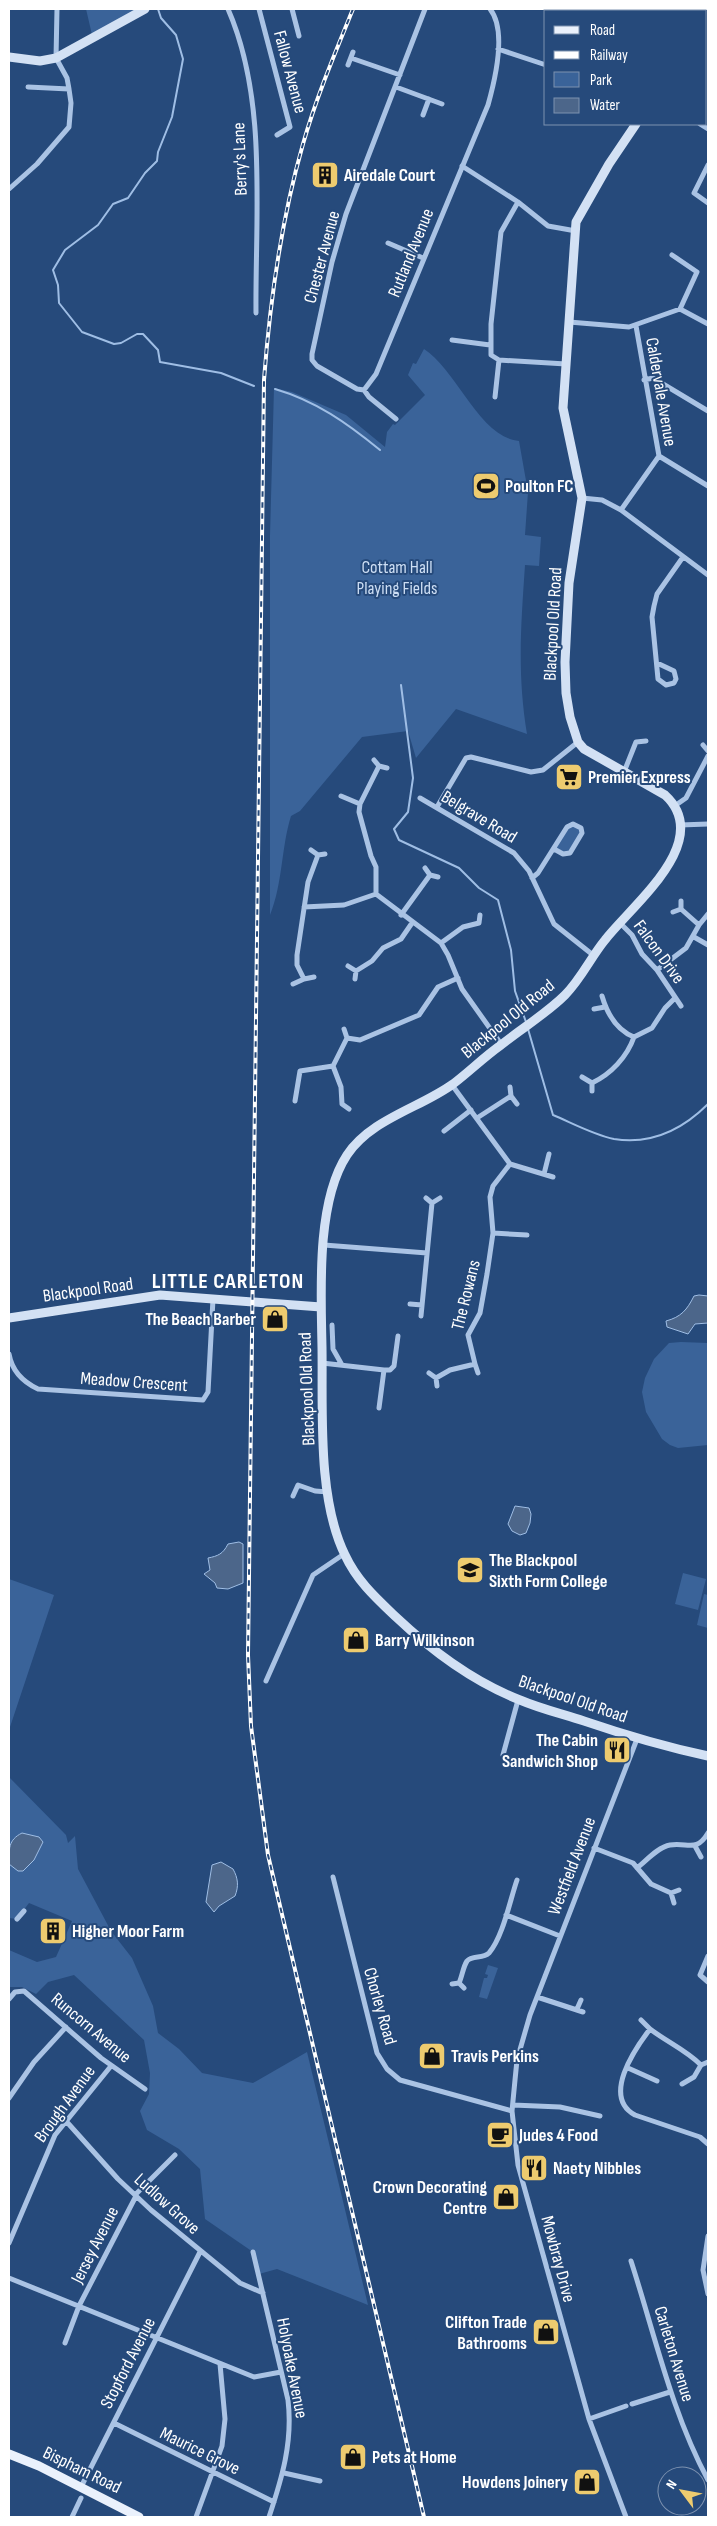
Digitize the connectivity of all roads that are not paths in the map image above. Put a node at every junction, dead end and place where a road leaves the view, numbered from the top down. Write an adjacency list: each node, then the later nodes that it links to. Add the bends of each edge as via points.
1 (57, 9): 12 (street)
2 (145, 9): 12 (street)
3 (228, 9): 35 (street, Berry's Lane, via 243,50 253,120)
4 (258, 9): 24 (street, Fallow Avenue, via 290,127)
5 (292, 9): 8 (street)
6 (426, 9): 16 (street, Chester Avenue)
7 (490, 9): 9 (street, Rutland Avenue, via 496,16)
8 (299, 36)
9 (498, 50): 14 (street); 25 (street, Rutland Avenue, via 488,105)
10 (353, 52): 13 (street)
11 (9, 57): 12 (street, via 40,62)
12 (56, 58): 19 (street)
13 (351, 58): 15 (street); 16 (street)
14 (544, 64)
15 (348, 65)
16 (400, 76): 18 (street, Chester Avenue)
17 (28, 87): 19 (street)
18 (396, 87): 20 (street); 44 (street, Chester Avenue, via 346,214 312,354 317,366)
19 (69, 89): 27 (street, via 69,127 20,182)
20 (429, 99): 21 (street); 22 (street)
21 (442, 104)
22 (422, 115)
23 (635, 125): 30 (street, Blackpool Old Road, via 578,215)
24 (277, 135)
25 (462, 166): 28 (street); 33 (street, Rutland Avenue)
26 (708, 166): 29 (street, via 694,193)
27 (9, 189)
28 (518, 202): 30 (street, via 548,226); 40 (street, via 501,232)
29 (708, 203)
30 (576, 231): 36 (street, Blackpool Old Road)
31 (388, 243): 33 (street)
32 (672, 256): 34 (street, via 697,272)
33 (423, 258): 44 (street, Rutland Avenue, via 376,374)
34 (680, 309): 37 (street); 38 (street)
35 (256, 313)
36 (569, 322): 38 (street); 42 (street, Blackpool Old Road)
37 (708, 324)
38 (636, 326): 43 (street, Caldervale Avenue)
39 (452, 340): 40 (street)
40 (490, 345): 41 (street, via 491,355)
41 (499, 360): 42 (street); 45 (street)
42 (566, 364): 50 (street, Blackpool Old Road, via 563,408)
43 (644, 380): 46 (street, via 652,378); 48 (street, Caldervale Avenue)
44 (364, 390): 47 (street, Chester Avenue, via 368,397)
45 (495, 397)
46 (708, 411)
47 (396, 419)
48 (660, 456): 49 (street); 51 (street, Caldervale Avenue)
49 (708, 486)
50 (582, 498): 51 (street, via 602,500); 56 (street, Blackpool Old Road, via 569,584 565,662 566,693)
51 (621, 510): 52 (street)
52 (683, 557): 53 (street); 54 (street, via 657,594 654,606)
53 (708, 575)
54 (657, 663): 54 (street, via 659,681 666,685 674,683 674,671)
55 (646, 741): 63 (street, via 636,742)
56 (578, 742): 63 (street, via 584,749); 68 (street, via 543,770 531,772 466,758)
57 (703, 745): 58 (street)
58 (708, 751)
59 (708, 756): 67 (street, via 686,798)
60 (374, 760): 61 (street)
61 (379, 766): 62 (street); 66 (street)
62 (387, 768)
63 (624, 772): 67 (street, via 665,794)
64 (341, 796): 66 (street)
65 (420, 798): 68 (street, Belgrave Road)
66 (360, 804): 79 (street, via 360,821 377,872)
67 (676, 804): 70 (street, Blackpool Old Road)
68 (437, 808): 78 (street, Belgrave Road, via 514,853)
69 (708, 824): 70 (street)
70 (680, 825): 89 (street, Blackpool Old Road, via 677,846 665,872)
71 (554, 849): 71 (street, via 567,827 573,824 581,828 582,833 570,853 563,854); 78 (street)
72 (311, 850): 74 (street)
73 (325, 854): 74 (street)
74 (318, 855): 81 (street, via 308,882)
75 (425, 868): 76 (street)
76 (430, 875): 77 (street); 85 (street)
77 (438, 877)
78 (532, 878): 95 (street, Belgrave Road, via 554,924)
79 (376, 894): 81 (street, via 344,905); 85 (street)
80 (681, 900): 82 (street)
81 (304, 907): 101 (street, via 297,955)
82 (681, 909): 83 (street); 90 (street)
83 (673, 912)
84 (708, 914): 90 (street)
85 (400, 915): 87 (street)
86 (480, 915): 88 (street)
87 (412, 923): 93 (street); 98 (street, via 401,939 383,948 372,961)
88 (479, 923): 91 (street); 93 (street, via 463,927)
89 (620, 923): 95 (street, Blackpool Old Road); 97 (street, Falcon Drive)
90 (699, 925): 92 (street)
91 (483, 928)
92 (694, 937): 94 (street); 97 (street, via 686,948)
93 (441, 943): 100 (street)
94 (708, 945)
95 (593, 955): 112 (street, Blackpool Old Road, via 566,995)
96 (348, 966): 98 (street)
97 (657, 970): 105 (street, Falcon Drive)
98 (356, 971): 102 (street)
99 (314, 977): 101 (street)
100 (458, 978): 111 (street, via 434,992 419,1015 360,1040); 112 (street, via 462,989)
101 (304, 979): 103 (street)
102 (356, 979)
103 (293, 984)
104 (602, 996): 107 (street)
105 (675, 998): 106 (street, Falcon Drive); 110 (street, Falcon Drive, via 652,1028)
106 (681, 1006)
107 (605, 1007): 108 (street); 110 (street, via 618,1027)
108 (594, 1008)
109 (344, 1029): 111 (street)
110 (634, 1037): 115 (street, via 624,1058)
111 (347, 1038): 113 (street)
112 (501, 1044): 116 (street, Blackpool Old Road)
113 (334, 1066): 120 (street, via 300,1071); 121 (street, via 341,1086)
114 (582, 1077): 115 (street)
115 (592, 1083): 118 (street)
116 (452, 1085): 125 (street); 137 (street, Blackpool Old Road, via 367,1133 348,1153 336,1177 329,1202)
117 (510, 1087): 119 (street)
118 (592, 1091)
119 (511, 1096): 122 (street); 126 (street)
120 (295, 1101)
121 (342, 1104): 123 (street); 124 (street)
122 (517, 1104)
123 (336, 1107)
124 (349, 1109)
125 (471, 1110): 126 (street); 127 (street)
126 (477, 1118): 129 (street)
127 (444, 1131)
128 (549, 1154): 130 (street)
129 (510, 1164): 130 (street); 135 (street, The Rowans, via 490,1197)
130 (544, 1174): 131 (street)
131 (553, 1176)
132 (426, 1198): 134 (street)
133 (440, 1198): 134 (street)
134 (432, 1203): 138 (street)
135 (493, 1233): 136 (street); 149 (street, The Rowans, via 480,1313 468,1335)
136 (527, 1235)
137 (324, 1245): 138 (street); 142 (street, Blackpool Old Road)
138 (427, 1253): 141 (street)
139 (213, 1300): 142 (street, Blackpool Road); 144 (street, Blackpool Road, via 160,1295); 147 (street, Meadow Crescent, via 208,1392 203,1400 38,1389 25,1383 10,1363)
140 (410, 1304): 141 (street)
141 (422, 1305): 143 (street)
142 (321, 1307): 148 (street, Blackpool Old Road)
143 (421, 1316)
144 (9, 1318)
145 (332, 1325): 150 (street, via 333,1349)
146 (398, 1336): 151 (street, via 394,1366)
147 (9, 1354)
148 (322, 1363): 150 (street); 157 (street, Blackpool Old Road, via 321,1408)
149 (475, 1364): 153 (street, The Rowans); 154 (street, via 450,1370)
150 (342, 1365): 151 (street)
151 (384, 1370): 156 (street)
152 (429, 1373): 154 (street)
153 (478, 1373)
154 (436, 1378): 155 (street)
155 (437, 1386)
156 (379, 1408)
157 (329, 1492): 158 (street, via 298,1485); 159 (street, Blackpool Old Road, via 331,1515)
158 (293, 1496)
159 (344, 1554): 160 (street, via 314,1575); 161 (street, Blackpool Old Road, via 363,1586 408,1629 462,1670)
160 (266, 1681)
161 (518, 1700): 162 (street, Blackpool Old Road); 163 (street)
162 (637, 1739): 164 (street, Blackpool Old Road); 167 (street, Westfield Avenue)
163 (503, 1755)
164 (708, 1756)
165 (708, 1833): 166 (street)
166 (695, 1846): 168 (street); 169 (street, via 669,1845)
167 (594, 1848): 169 (street, via 626,1859); 178 (street, Westfield Avenue)
168 (701, 1858)
169 (637, 1868): 173 (street, via 651,1884)
170 (333, 1877): 200 (street, Chorley Road, via 377,2053 387,2069 400,2080)
171 (517, 1880): 176 (street)
172 (679, 1890): 173 (street)
173 (671, 1893): 174 (street)
174 (674, 1903)
175 (24, 1911): 177 (street)
176 (506, 1915): 178 (street); 182 (street, via 489,1952 468,1960)
177 (17, 1919)
178 (560, 1936): 185 (street, Westfield Avenue)
179 (708, 1956): 180 (street, via 700,1975)
180 (708, 1982)
181 (452, 1984): 182 (street)
182 (459, 1984): 183 (street)
183 (464, 1988)
184 (9, 1999): 190 (street, Runcorn Avenue, via 19,1990 24,1991)
185 (536, 2000): 187 (street); 200 (street, Mowbray Drive, via 517,2060)
186 (581, 2000): 187 (street)
187 (577, 2009): 188 (street)
188 (583, 2012)
189 (641, 2020): 191 (street)
190 (66, 2027): 194 (street, Runcorn Avenue); 199 (street, via 34,2062)
191 (650, 2029): 193 (street, via 674,2047 687,2052); 195 (street, via 638,2045)
192 (708, 2062): 193 (street)
193 (701, 2065): 197 (street, via 694,2077)
194 (111, 2066): 198 (street, Runcorn Avenue); 202 (street, Brough Avenue)
195 (628, 2068): 196 (street); 203 (street, via 619,2091 627,2110 649,2121 700,2137)
196 (657, 2081)
197 (682, 2084)
198 (145, 2089)
199 (9, 2098)
200 (512, 2108): 201 (street, Chorley Road, via 560,2107); 220 (street, Mowbray Drive, via 518,2165)
201 (600, 2116)
202 (66, 2121): 205 (street, Ludlow Grove); 207 (street, Brough Avenue, via 46,2153)
203 (708, 2144)
204 (174, 2155): 205 (street, Jersey Avenue)
205 (136, 2195): 208 (street, Ludlow Grove); 214 (street, Jersey Avenue)
206 (708, 2236): 213 (street, via 703,2270)
207 (9, 2243)
208 (200, 2252): 212 (street, Ludlow Grove, via 240,2283); 215 (street, Stopford Avenue)
209 (253, 2252): 212 (street, Holyoake Avenue)
210 (631, 2261): 219 (street, Carleton Avenue)
211 (9, 2278): 214 (street)
212 (263, 2293): 218 (street, Holyoake Avenue)
213 (708, 2294)
214 (79, 2306): 215 (street); 216 (street, Jersey Avenue)
215 (156, 2338): 217 (street); 221 (street, Stopford Avenue)
216 (65, 2343)
217 (220, 2364): 218 (street, via 254,2377); 224 (street, via 225,2419 222,2446)
218 (281, 2372): 223 (street, Holyoake Avenue, via 290,2425)
219 (670, 2392): 220 (street); 225 (street, Carleton Avenue, via 690,2446)
220 (589, 2419): 234 (street, Mowbray Drive)
221 (114, 2423): 224 (street, Maurice Grove); 227 (street, Stopford Avenue)
222 (9, 2454): 227 (main road, Bispham Road)
223 (284, 2473): 226 (street); 229 (street, Holyoake Avenue)
224 (213, 2474): 229 (street, Maurice Grove); 232 (street)
225 (708, 2480)
226 (320, 2481)
227 (82, 2487): 231 (main road, Bispham Road)
228 (81, 2498): 230 (street)
229 (274, 2502): 233 (street, Holyoake Avenue)
230 (72, 2517)
231 (139, 2517)
232 (196, 2517)
233 (269, 2517)
234 (626, 2517)

